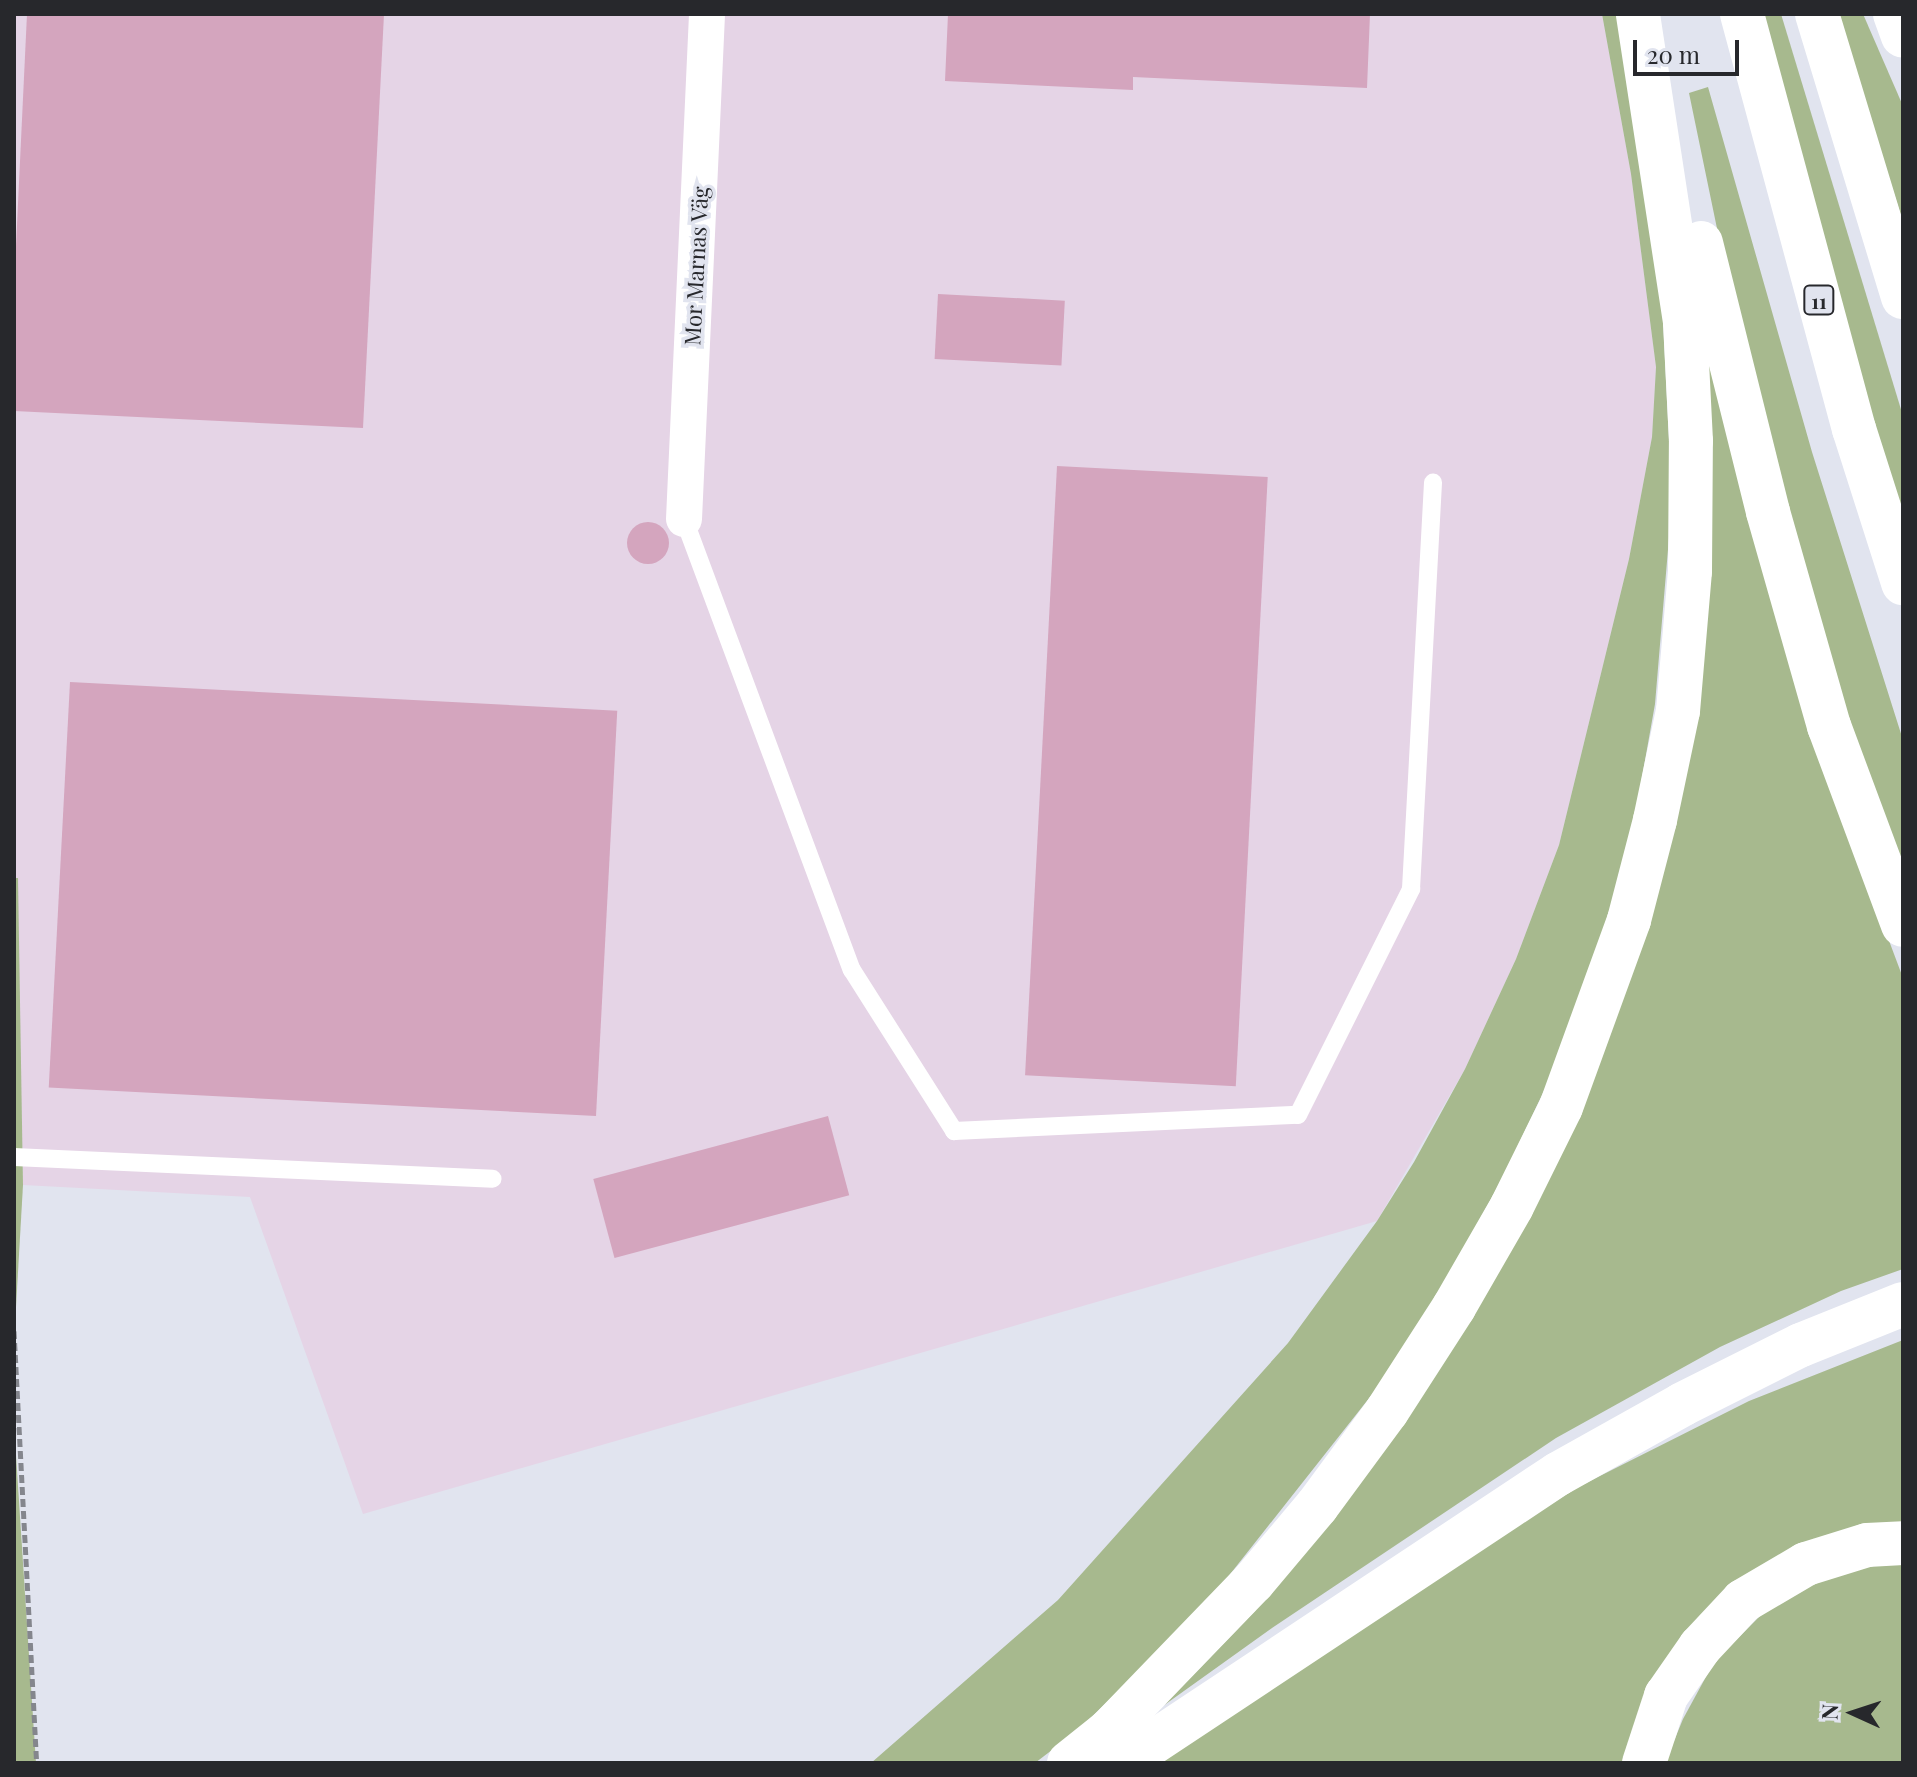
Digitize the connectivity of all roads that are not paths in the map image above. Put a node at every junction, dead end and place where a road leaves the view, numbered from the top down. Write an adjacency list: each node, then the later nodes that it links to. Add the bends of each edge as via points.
1 (707, 14): 10 (street, Mor Marnas Väg)
2 (1638, 14): 17 (main road, via 1685,322 1690,571 1678,711 1629,920 1561,1107 1468,1282 1387,1411 1253,1582 1110,1730)
3 (1652, 14): 12 (main road, via 1712,296 1768,512 1829,726)
4 (1742, 14): 11 (main road, 11, via 1854,429)
5 (1817, 14): 8 (main road)
6 (1895, 14): 7 (main road)
7 (1903, 36)
8 (1903, 297)
9 (1433, 483): 10 (lane, via 1411,889 1298,1115 954,1131 852,970)
10 (684, 519)
11 (1903, 583)
12 (1903, 925)
13 (14, 1157): 14 (lane)
14 (492, 1179)
15 (1903, 1304): 18 (main road, via 1788,1352 1558,1474)
16 (1903, 1543): 19 (main road, via 1867,1545 1806,1564 1743,1601 1700,1647 1666,1696)
17 (1069, 1763)
18 (1122, 1763)
19 (1644, 1763)

